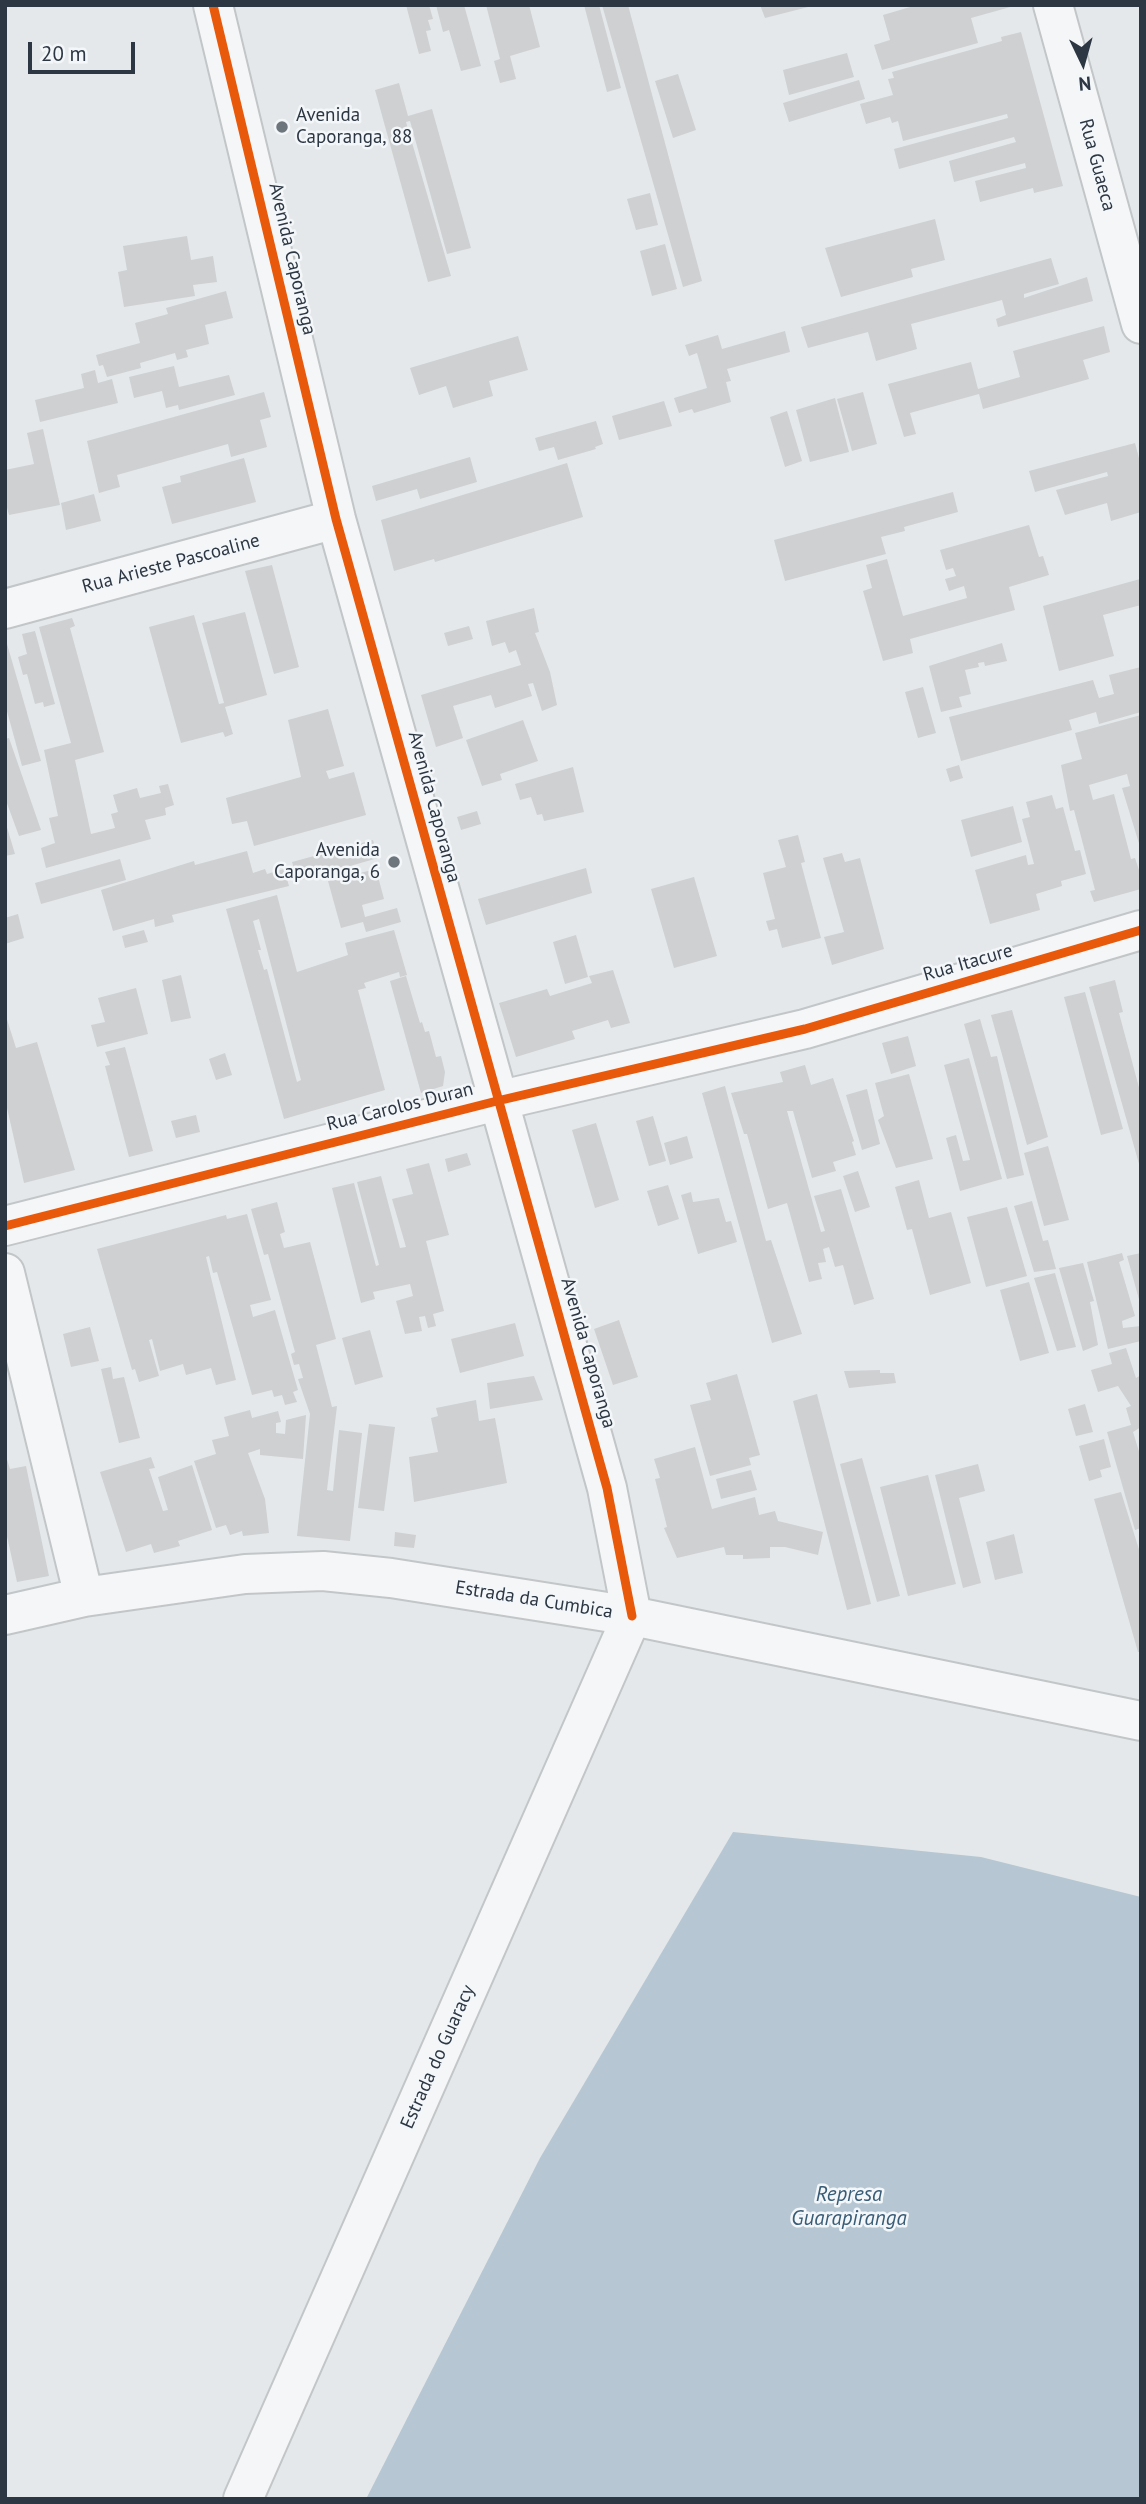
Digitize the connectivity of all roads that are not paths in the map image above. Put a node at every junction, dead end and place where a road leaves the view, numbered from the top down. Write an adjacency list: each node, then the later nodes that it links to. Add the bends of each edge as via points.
1 (213, 5): 4 (street, Avenida Caporanga)
2 (1053, 5): 3 (street, Rua Guaeca)
3 (1141, 324)
4 (336, 519): 5 (street, Rua Arieste Pascoaline); 8 (street, Avenida Caporanga)
5 (5, 609)
6 (1141, 930): 7 (street, Rua Itacure)
7 (805, 1028): 8 (street, Rua Carolos Duran)
8 (497, 1101): 9 (street, Rua Carolos Duran); 13 (street, Avenida Caporanga, via 607,1488)
9 (5, 1226)
10 (5, 1273): 11 (street)
11 (84, 1597): 12 (street, Estrada da Cumbica); 13 (street, Estrada da Cumbica, via 245,1574 323,1571)
12 (5, 1615)
13 (632, 1616): 14 (street, Estrada da Cumbica); 15 (street, Estrada do Guaracy)
14 (1141, 1721)
15 (243, 2499)

